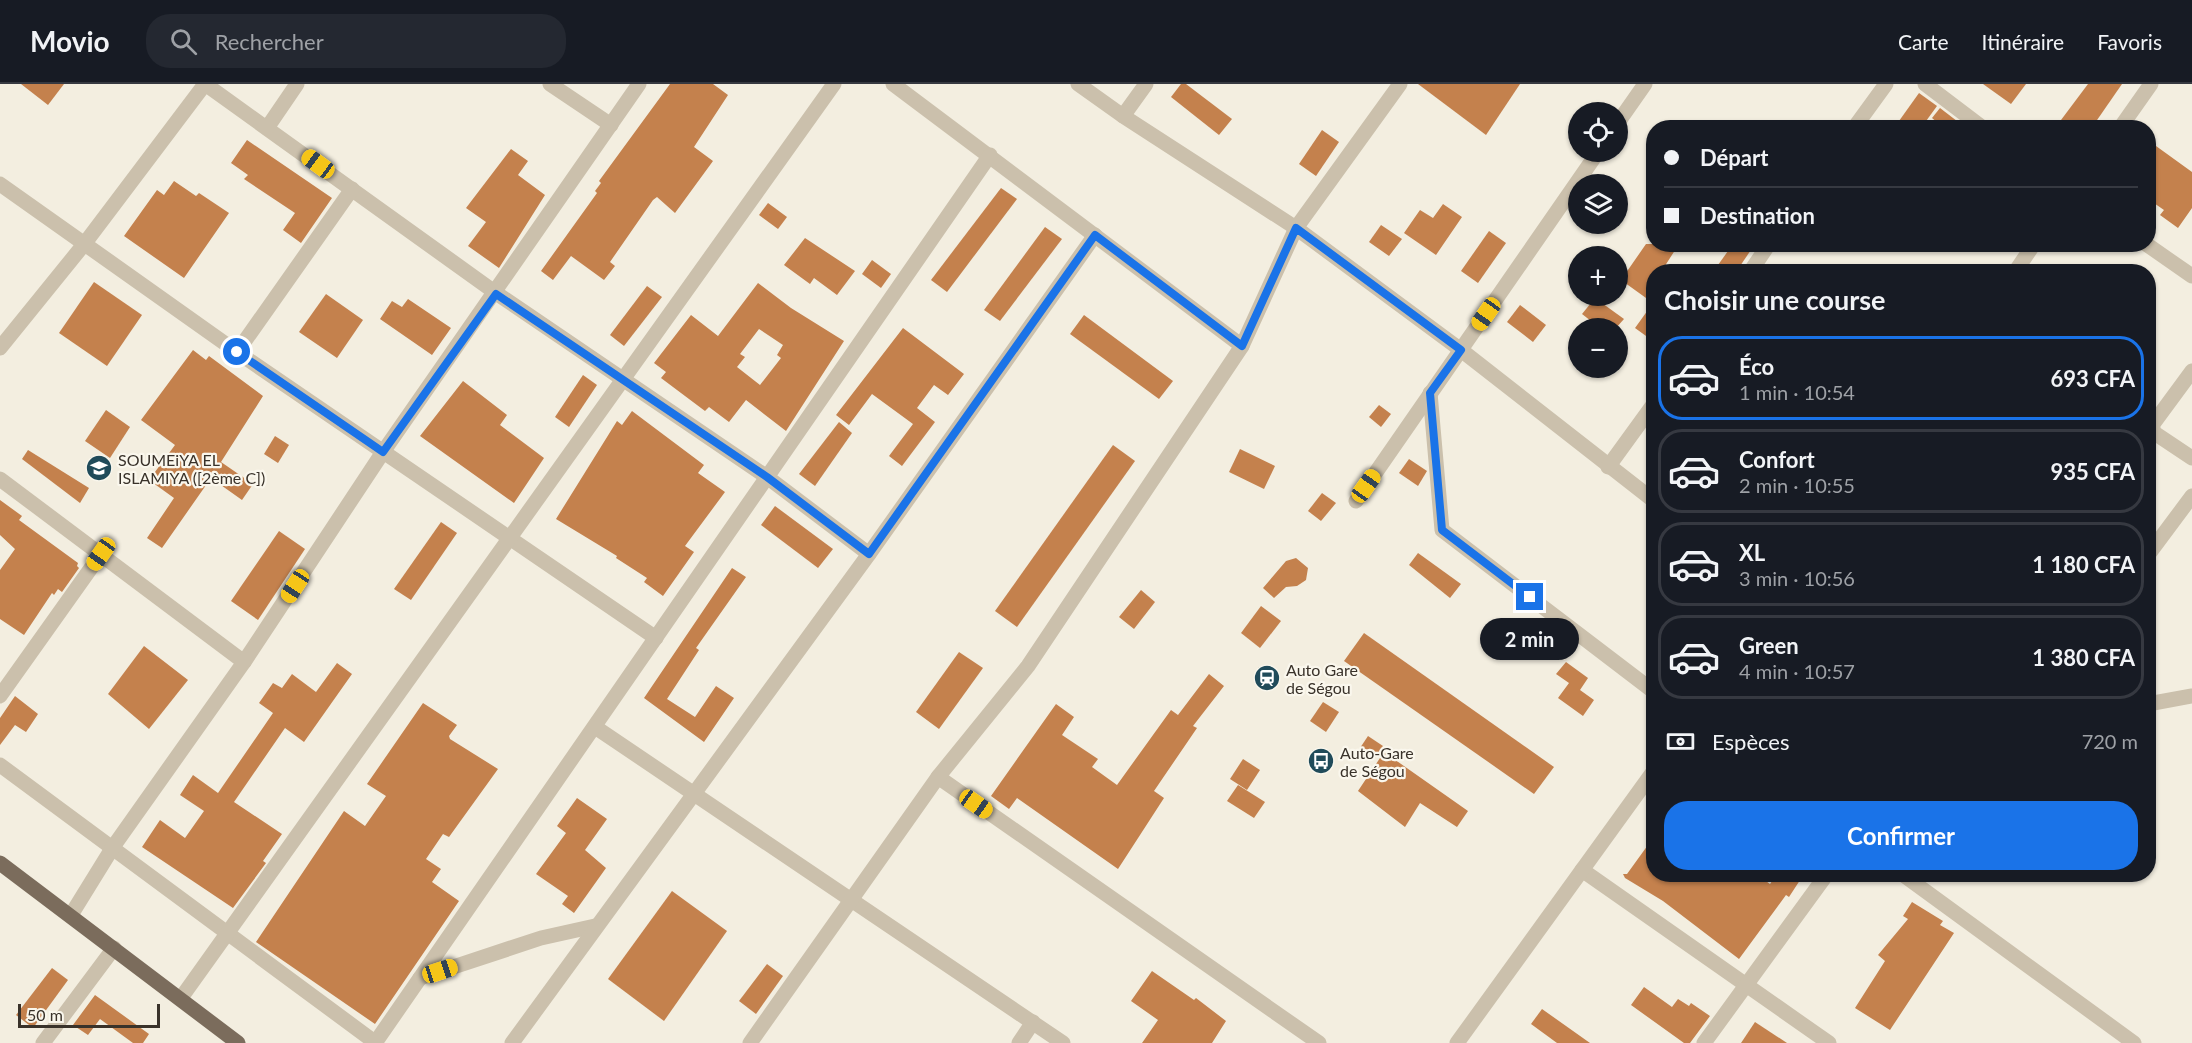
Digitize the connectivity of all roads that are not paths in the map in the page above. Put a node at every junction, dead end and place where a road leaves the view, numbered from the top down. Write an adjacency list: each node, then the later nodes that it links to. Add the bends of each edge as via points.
1 (205, 84): 20 (street); 27 (street)
2 (297, 84): 20 (street)
3 (550, 84): 19 (street)
4 (639, 84): 19 (street)
5 (834, 84): 36 (street)
6 (893, 84): 21 (street)
7 (1078, 84): 15 (street)
8 (1146, 84): 15 (street)
9 (1400, 84): 25 (street)
10 (1645, 84): 14 (street)
11 (1886, 84): 16 (street)
12 (1925, 84): 17 (street)
13 (2151, 84): 18 (street)
14 (1628, 108)
15 (1123, 116): 25 (street)
16 (1860, 120)
17 (1972, 120)
18 (2126, 120)
19 (611, 125): 30 (street)
20 (267, 128): 24 (street)
21 (990, 155): 26 (street); 44 (street)
22 (1591, 162): 33 (street)
23 (0, 184): 27 (street)
24 (352, 189): 30 (street); 34 (street)
25 (1296, 228): 31 (street); 33 (street)
26 (1095, 235): 31 (street); 52 (street)
27 (85, 243): 32 (street); 34 (street)
28 (2156, 251): 29 (street)
29 (2192, 276)
30 (496, 294): 36 (street); 41 (street)
31 (1242, 346): 61 (street, via 1028,666)
32 (0, 348)
33 (1461, 350): 37 (street); 43 (street)
34 (237, 352): 41 (street)
35 (2192, 370): 39 (street)
36 (621, 379): 44 (street); 49 (street)
37 (1430, 393): 48 (street); 55 (street, via 1442,530)
38 (1646, 415): 43 (street)
39 (2156, 420)
40 (2156, 434): 42 (street)
41 (383, 452): 49 (street); 54 (street)
42 (2192, 458)
43 (1608, 467): 46 (street)
44 (767, 477): 52 (street); 53 (street)
45 (0, 479): 51 (street)
46 (1646, 495)
47 (2192, 496): 50 (street)
48 (1356, 501)
49 (509, 539): 53 (street); 72 (street)
50 (2156, 544)
51 (101, 554): 54 (street); 56 (street)
52 (869, 554): 63 (street)
53 (656, 638): 59 (street)
54 (244, 662): 64 (street)
55 (1646, 686)
56 (0, 696)
57 (2192, 696): 58 (street)
58 (2156, 703)
59 (595, 727): 63 (street); 74 (street)
60 (0, 765): 64 (street)
61 (938, 777): 69 (street); 85 (street)
62 (1646, 782): 66 (street)
63 (693, 794): 69 (street); 71 (street)
64 (113, 847): 70 (street); 72 (street)
65 (0, 863): 70 (main road)
66 (1582, 870): 75 (street); 86 (street)
67 (1821, 882): 75 (street)
68 (1913, 882): 89 (street)
69 (851, 900): 77 (street); 82 (street)
70 (71, 915): 73 (main road)
71 (595, 926): 74 (street, via 541,938); 81 (street)
72 (229, 934): 76 (street); 80 (street)
73 (114, 948): 76 (main road); 78 (street)
74 (420, 978): 80 (street)
75 (1747, 984): 87 (street); 88 (street)
76 (181, 998): 79 (main road)
77 (1033, 1022): 83 (street); 84 (street)
78 (43, 1043)
79 (238, 1043)
80 (375, 1043)
81 (512, 1043)
82 (750, 1043)
83 (1018, 1043)
84 (1063, 1043)
85 (1319, 1043)
86 (1457, 1043)
87 (1704, 1043)
88 (1829, 1043)
89 (2134, 1043)

